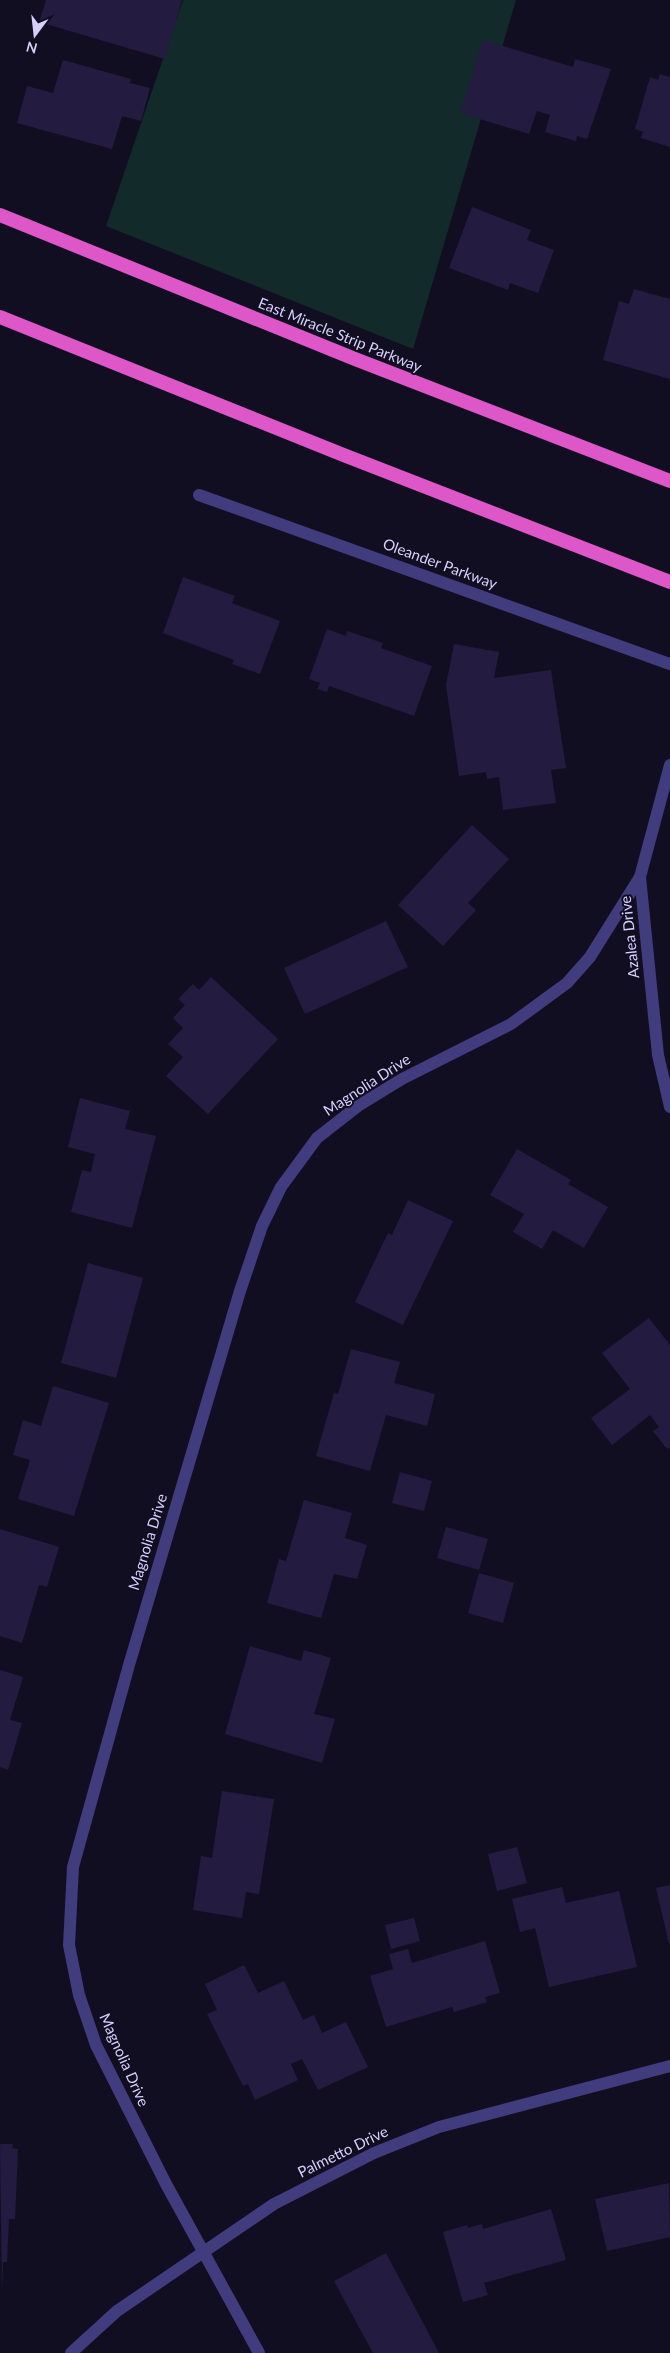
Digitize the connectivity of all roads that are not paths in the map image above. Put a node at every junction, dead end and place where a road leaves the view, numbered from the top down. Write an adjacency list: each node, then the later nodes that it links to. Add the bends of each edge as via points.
1 (0, 215): 3 (highway, East Miracle Strip Parkway, via 355,359)
2 (0, 317): 5 (highway)
3 (670, 481)
4 (199, 495): 6 (street, Oleander Parkway)
5 (670, 582)
6 (670, 664)
7 (670, 765): 8 (street, Azalea Drive)
8 (640, 877): 9 (street, Azalea Drive, via 658,1055); 11 (street, Magnolia Drive, via 590,957 567,983 510,1024 402,1079 358,1106 316,1138 281,1187 262,1226 240,1291 73,1867 69,1945 79,1995 96,2045)
9 (670, 1107)
10 (670, 2066): 11 (street, Palmetto Drive, via 439,2127 374,2153 274,2204)
11 (203, 2252): 12 (street, Palmetto Drive, via 117,2311); 13 (street, Magnolia Drive)
12 (71, 2353)
13 (259, 2353)

